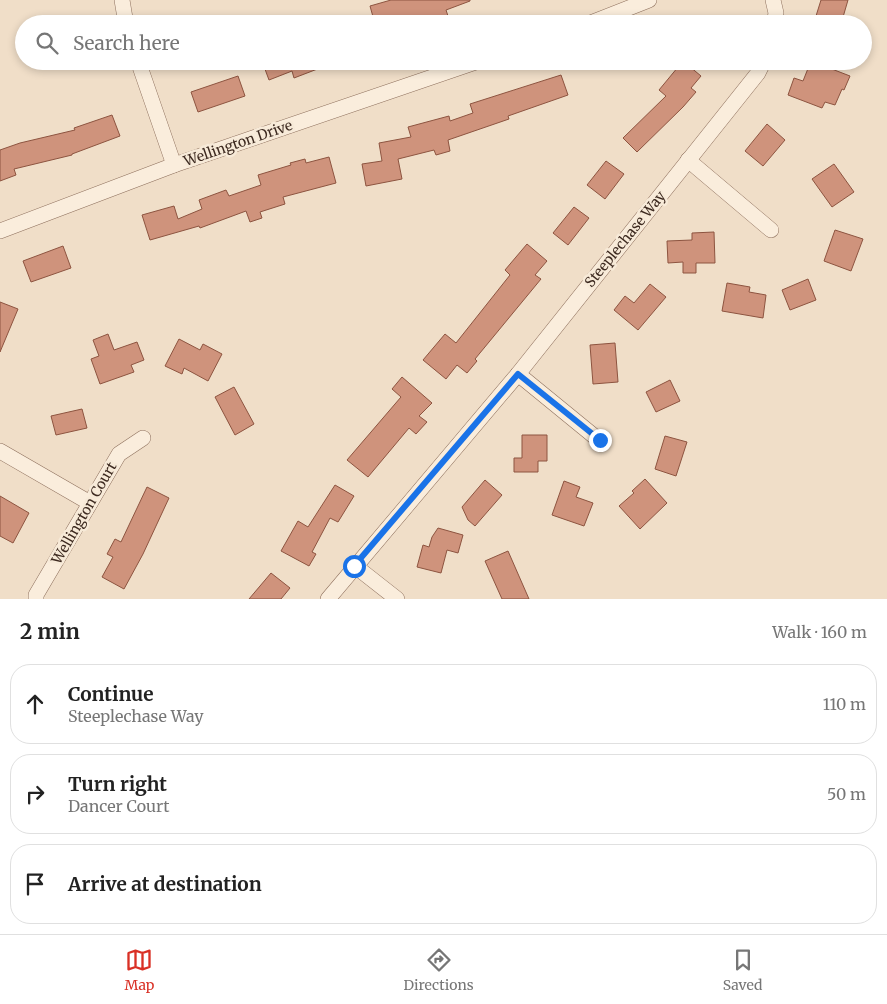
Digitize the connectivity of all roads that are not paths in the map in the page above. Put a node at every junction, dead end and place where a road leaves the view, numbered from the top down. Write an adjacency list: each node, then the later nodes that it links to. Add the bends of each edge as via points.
1 (122, 0): 4 (street)
2 (649, 0): 5 (street)
3 (773, 0): 6 (street)
4 (124, 15)
5 (611, 15)
6 (776, 15)
7 (141, 70): 11 (street)
8 (453, 70): 11 (street, Wellington Drive)
9 (760, 70): 10 (street, Steeplechase Way)
10 (688, 160): 12 (street); 14 (street, Steeplechase Way)
11 (174, 165): 13 (street, Wellington Drive)
12 (771, 230)
13 (0, 232)
14 (518, 374): 16 (street); 19 (street, Steeplechase Way)
15 (143, 438): 18 (street, Wellington Court, via 119,454)
16 (600, 440)
17 (0, 451): 18 (street)
18 (90, 503): 20 (street, Wellington Court)
19 (354, 566): 21 (street, Steeplechase Way); 22 (street)
20 (36, 599)
21 (328, 599)
22 (398, 599)

